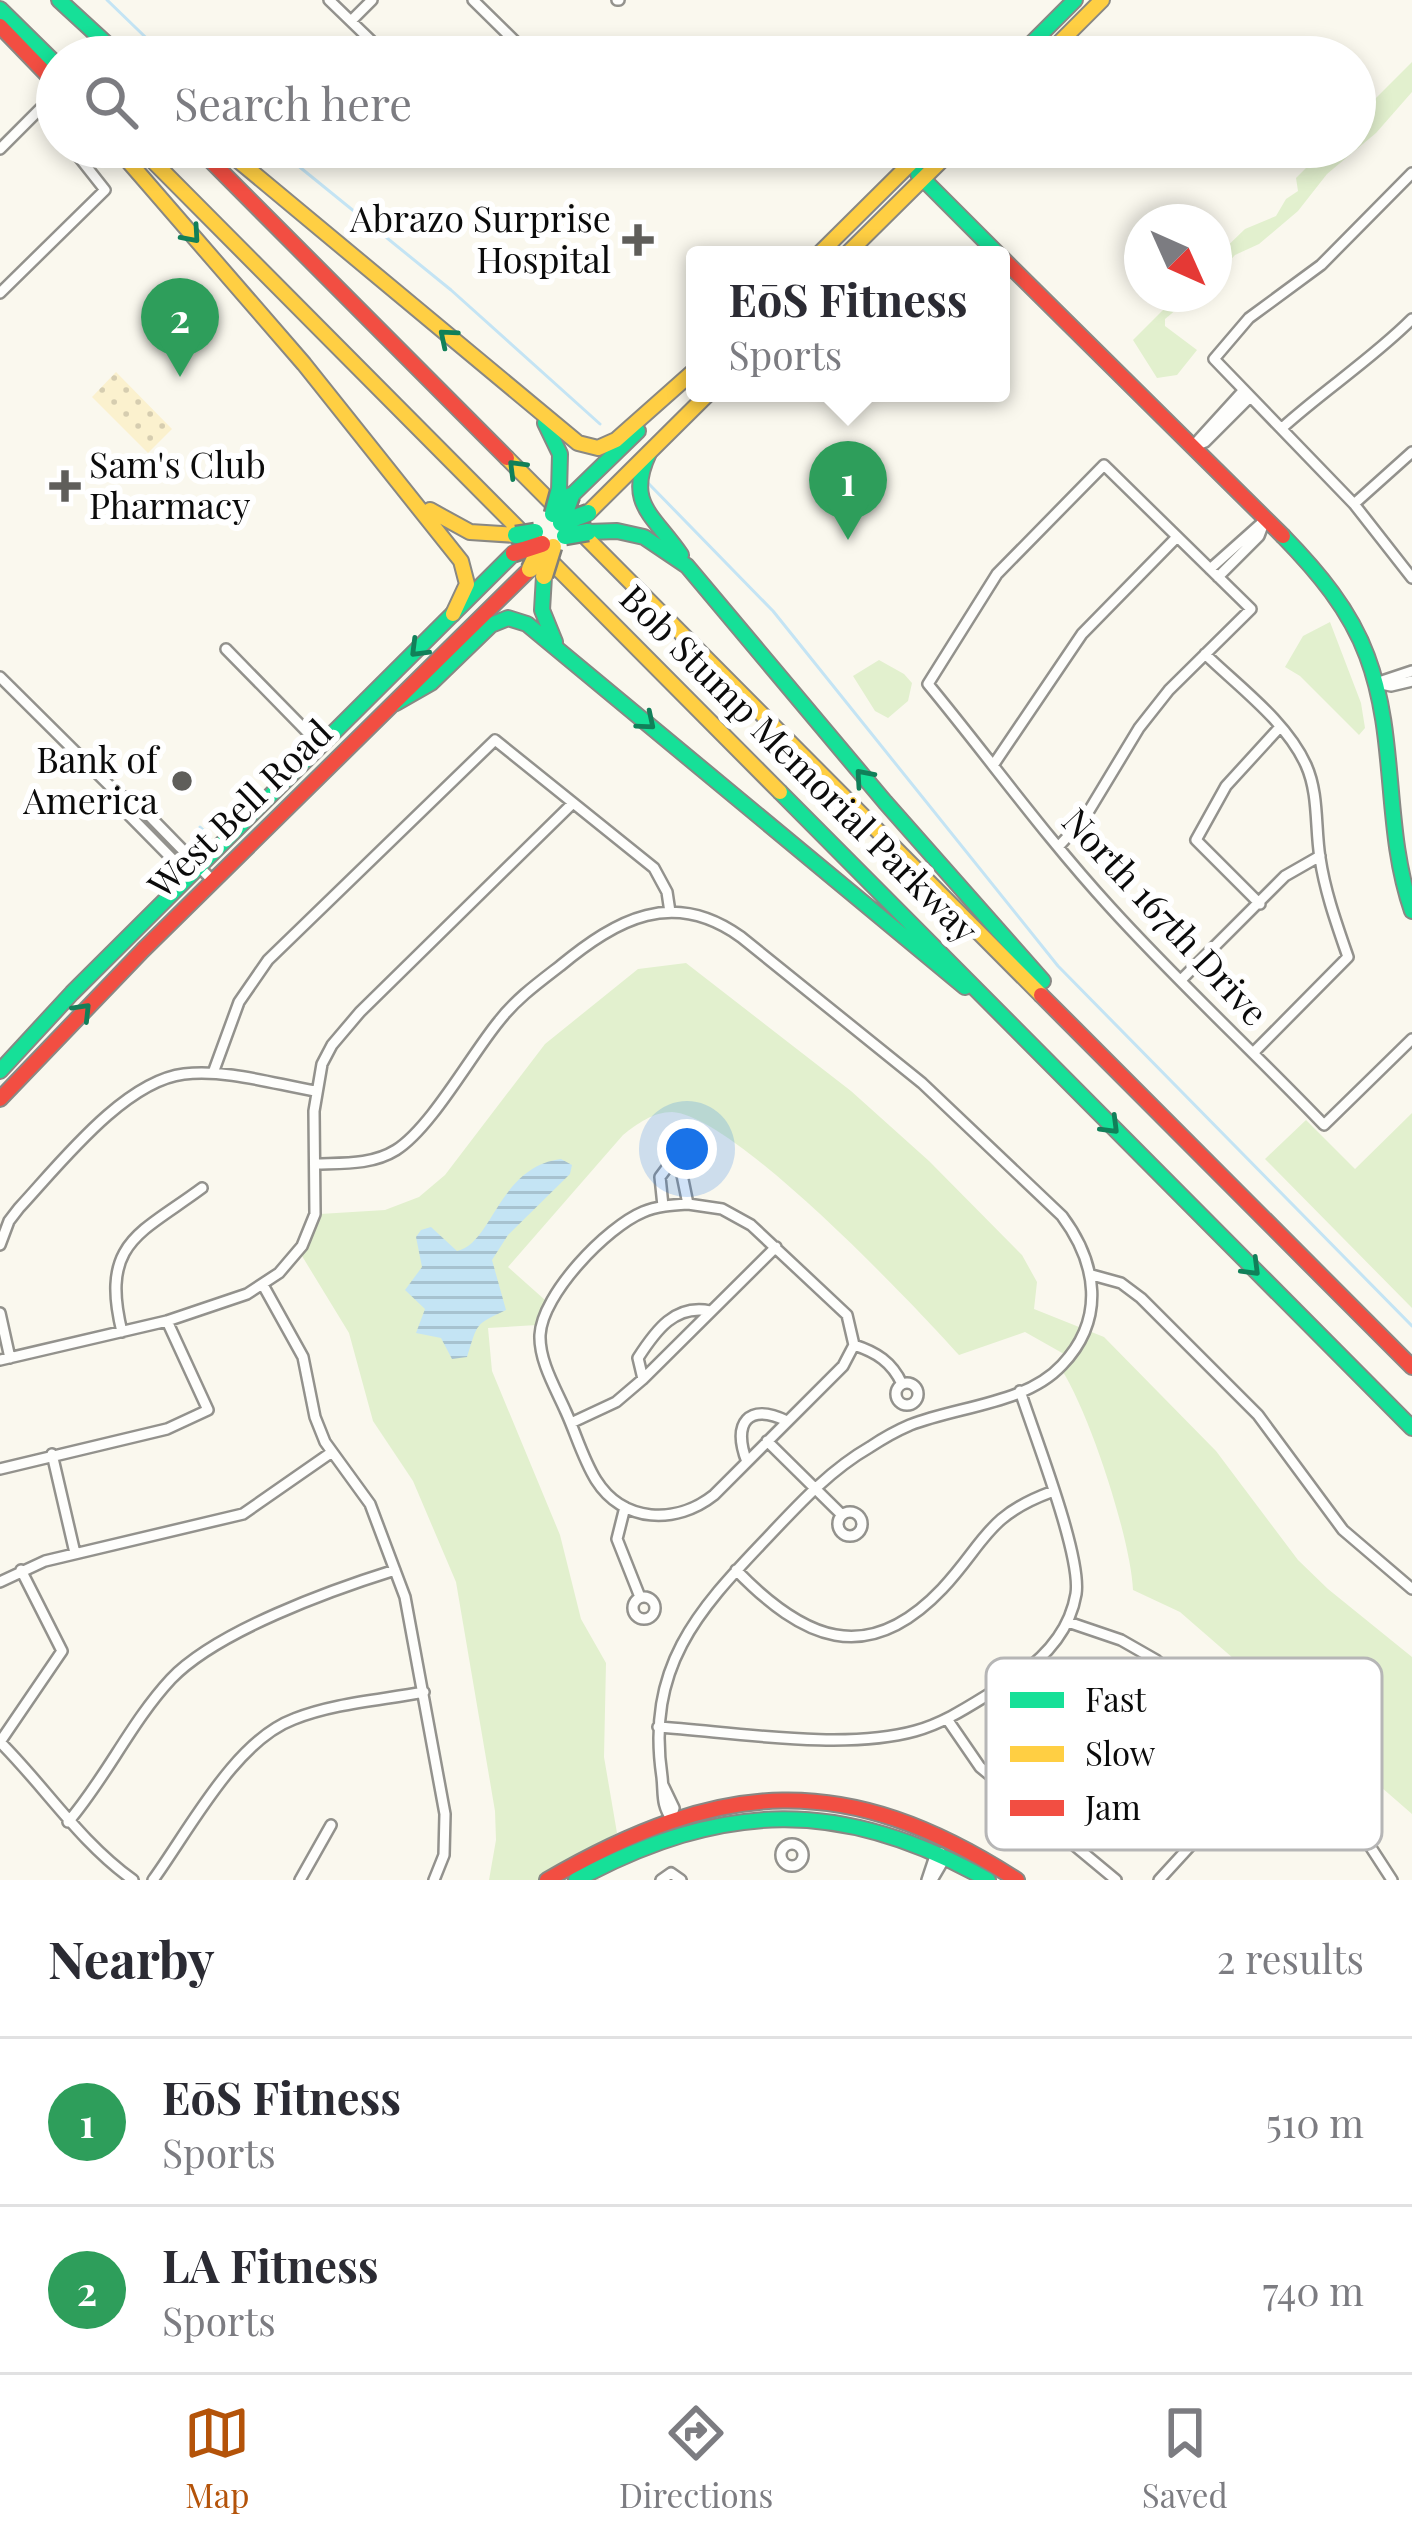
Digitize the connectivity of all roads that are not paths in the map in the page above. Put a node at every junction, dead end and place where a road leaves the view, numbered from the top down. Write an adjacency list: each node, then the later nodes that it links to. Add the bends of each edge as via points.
1 (56, 0): 11 (main road); 12 (main road)
2 (329, 0): 9 (street)
3 (372, 0): 9 (street)
4 (473, 0): 14 (street)
5 (1075, 0): 15 (main road)
6 (1089, 0): 16 (main road)
7 (1102, 0): 17 (main road)
8 (0, 9): 18 (main road)
9 (351, 21): 13 (street)
10 (0, 26): 19 (main road)
11 (89, 36)
12 (97, 36)
13 (366, 36)
14 (509, 36)
15 (1039, 36)
16 (1058, 36)
17 (1066, 36)
18 (36, 44)
19 (36, 64)
20 (36, 113): 21 (street)
21 (0, 149)
22 (88, 168): 37 (street, via 105,190)
23 (134, 168): 48 (main road, one-way to 48)
24 (161, 168): 78 (main road, Bob Stump Memorial Parkway)
25 (218, 168): 86 (main road, Bob Stump Memorial Parkway, one-way to 25)
26 (247, 168): 43 (main road, one-way to 26)
27 (918, 168): 29 (main road)
28 (922, 168): 29 (main road)
29 (916, 172): 31 (main road); 34 (main road); 35 (main road)
30 (1412, 173): 41 (street, via 1214,359)
31 (854, 219): 32 (main road); 33 (main road)
32 (827, 246)
33 (840, 246)
34 (854, 246)
35 (990, 246)
36 (1010, 266): 45 (main road)
37 (0, 293)
38 (1412, 319): 44 (street)
39 (686, 376): 43 (main road, via 603,447 578,443)
40 (686, 380): 49 (main road)
41 (1246, 394): 44 (street); 45 (street)
42 (700, 402): 47 (main road)
43 (533, 408): 49 (main road, via 556,443)
44 (1282, 428): 50 (street)
45 (1192, 447): 51 (main road)
46 (1412, 452): 50 (street)
47 (649, 453): 52 (main road, bridge, via 588,512); 54 (main road, via 637,475 638,500)
48 (399, 481): 52 (main road, bridge, via 443,522 472,534); 58 (main road, via 464,566 467,584)
49 (566, 490): 52 (main road, West Bell Road, bridge)
50 (1354, 504): 57 (street)
51 (1265, 520): 55 (street, via 1259,536); 65 (main road, via 1333,592)
52 (552, 532): 54 (main road, bridge, via 644,537); 56 (main road, West Bell Road, bridge); 58 (main road, West Bell Road, bridge, via 514,553)
53 (1177, 537): 55 (street); 69 (street, via 1082,634); 69 (street, North 167th Drive, via 1104,465 997,574 928,684)
54 (687, 566): 86 (main road, one-way to 54)
55 (1214, 573): 61 (street, via 1251,609)
56 (537, 576): 60 (main road, via 544,620); 66 (main road, West Bell Road)
57 (1412, 578)
58 (453, 614): 68 (main road, West Bell Road, one-way to 68)
59 (226, 650): 68 (street)
60 (563, 652): 66 (main road, via 527,624 500,620 431,683); 78 (main road, one-way to 78, via 949,977)
61 (1205, 654): 67 (street); 71 (street, via 1139,728 1110,782)
62 (1412, 671): 65 (street)
63 (0, 677): 73 (street, via 121,797 131,797)
64 (1412, 681): 65 (street)
65 (1376, 683): 75 (main road, via 1394,851)
66 (396, 703): 73 (main road, West Bell Road)
67 (1280, 727): 72 (street, via 1314,790); 74 (street, via 1226,786 1196,840)
68 (321, 746): 73 (main road, West Bell Road)
69 (994, 764): 71 (street, North 167th Drive)
70 (573, 802): 76 (street, via 654,868); 83 (street, via 495,740 268,960 239,1002); 84 (street, via 345,1028)
71 (1059, 846): 77 (street, North 167th Drive)
72 (1320, 856): 74 (street, via 1285,876); 80 (street, via 1348,957)
73 (201, 879): 81 (main road, West Bell Road); 82 (main road, West Bell Road, one-way to 73)
74 (1260, 904): 77 (street)
75 (1412, 911)
76 (670, 912): 87 (street, via 605,931 524,995 402,1146 370,1161); 93 (street, via 726,926 922,1082 1062,1216)
77 (1182, 979): 80 (street, North 167th Drive)
78 (991, 1003): 107 (main road, Bob Stump Memorial Parkway, one-way to 107)
79 (1412, 1039): 80 (street, North 167th Drive, via 1324,1125)
80 (1254, 1052)
81 (5, 1065): 82 (main road)
82 (25, 1073): 85 (main road, West Bell Road)
83 (213, 1073): 84 (street); 91 (street, via 140,1089 19,1208)
84 (315, 1091): 87 (street)
85 (0, 1099)
86 (1191, 1146): 101 (main road, Bob Stump Memorial Parkway)
87 (316, 1163): 94 (street, via 312,1224 293,1258)
88 (202, 1187): 98 (street, via 147,1224 123,1254 115,1297)
89 (688, 1204): 90 (street); 90 (street, via 681,1170 670,1165 660,1177); 92 (street, via 734,1215)
90 (658, 1208): 106 (street, via 613,1231 548,1306 543,1356)
91 (0, 1245)
92 (776, 1247): 95 (street); 99 (street, via 847,1315)
93 (1092, 1275): 104 (street, via 1080,1343 1058,1370); 122 (street, via 1142,1298 1258,1415 1343,1530)
94 (263, 1285): 97 (street); 109 (street, via 303,1357 315,1417)
95 (710, 1311): 102 (street); 102 (street, via 674,1315 638,1358)
96 (0, 1313): 100 (street)
97 (167, 1321): 98 (street); 110 (street, via 208,1410 166,1429)
98 (122, 1332): 100 (street)
99 (854, 1345): 103 (street, via 888,1363); 105 (street)
100 (5, 1359)
101 (1412, 1367)
102 (643, 1379): 106 (street)
103 (902, 1384)
104 (1020, 1391): 113 (street, via 909,1426); 114 (street)
105 (787, 1421): 108 (street); 111 (street, via 751,1416 739,1437)
106 (571, 1424): 115 (street, via 594,1478)
107 (1412, 1428)
108 (767, 1441): 111 (street); 113 (street)
109 (332, 1452): 117 (street, via 243,1514); 119 (street, via 370,1504)
110 (52, 1454): 112 (street); 117 (street)
111 (747, 1462): 115 (street, via 680,1515)
112 (0, 1468)
113 (815, 1487): 116 (street); 120 (street)
114 (1052, 1492): 120 (street, via 998,1520 944,1588 880,1631 836,1638 806,1628 772,1608); 124 (street, via 1075,1561)
115 (625, 1508): 123 (street, via 617,1539)
116 (842, 1515)
117 (75, 1552): 118 (street)
118 (22, 1570): 121 (street); 131 (street, via 62,1651)
119 (395, 1570): 127 (street); 133 (street, via 209,1648 160,1694)
120 (736, 1570): 130 (street, via 675,1655)
121 (0, 1582)
122 (1412, 1589)
123 (640, 1597)
124 (1068, 1622): 125 (street); 126 (street)
125 (1044, 1658)
126 (1152, 1658)
127 (424, 1693): 142 (street, via 314,1713 263,1735); 144 (street, via 446,1823)
128 (986, 1694): 129 (street)
129 (947, 1719): 130 (street, via 851,1740); 132 (street)
130 (658, 1727): 135 (street, via 661,1795)
131 (0, 1742): 133 (street)
132 (986, 1772)
133 (68, 1822): 141 (street)
134 (331, 1825): 143 (street)
135 (674, 1825): 136 (main road, via 828,1819); 145 (main road, via 612,1839); 146 (main road)
136 (944, 1845): 150 (street); 151 (main road); 152 (main road)
137 (1083, 1850): 153 (street)
138 (1186, 1850): 154 (street)
139 (1373, 1850): 155 (street)
140 (796, 1865): 149 (street)
141 (133, 1880)
142 (153, 1880)
143 (300, 1880)
144 (434, 1880)
145 (547, 1880)
146 (576, 1880)
147 (661, 1880): 148 (street, via 670,1873)
148 (681, 1880)
149 (801, 1880)
150 (929, 1880)
151 (988, 1880)
152 (1017, 1880)
153 (1116, 1880)
154 (1159, 1880)
155 (1392, 1880)

